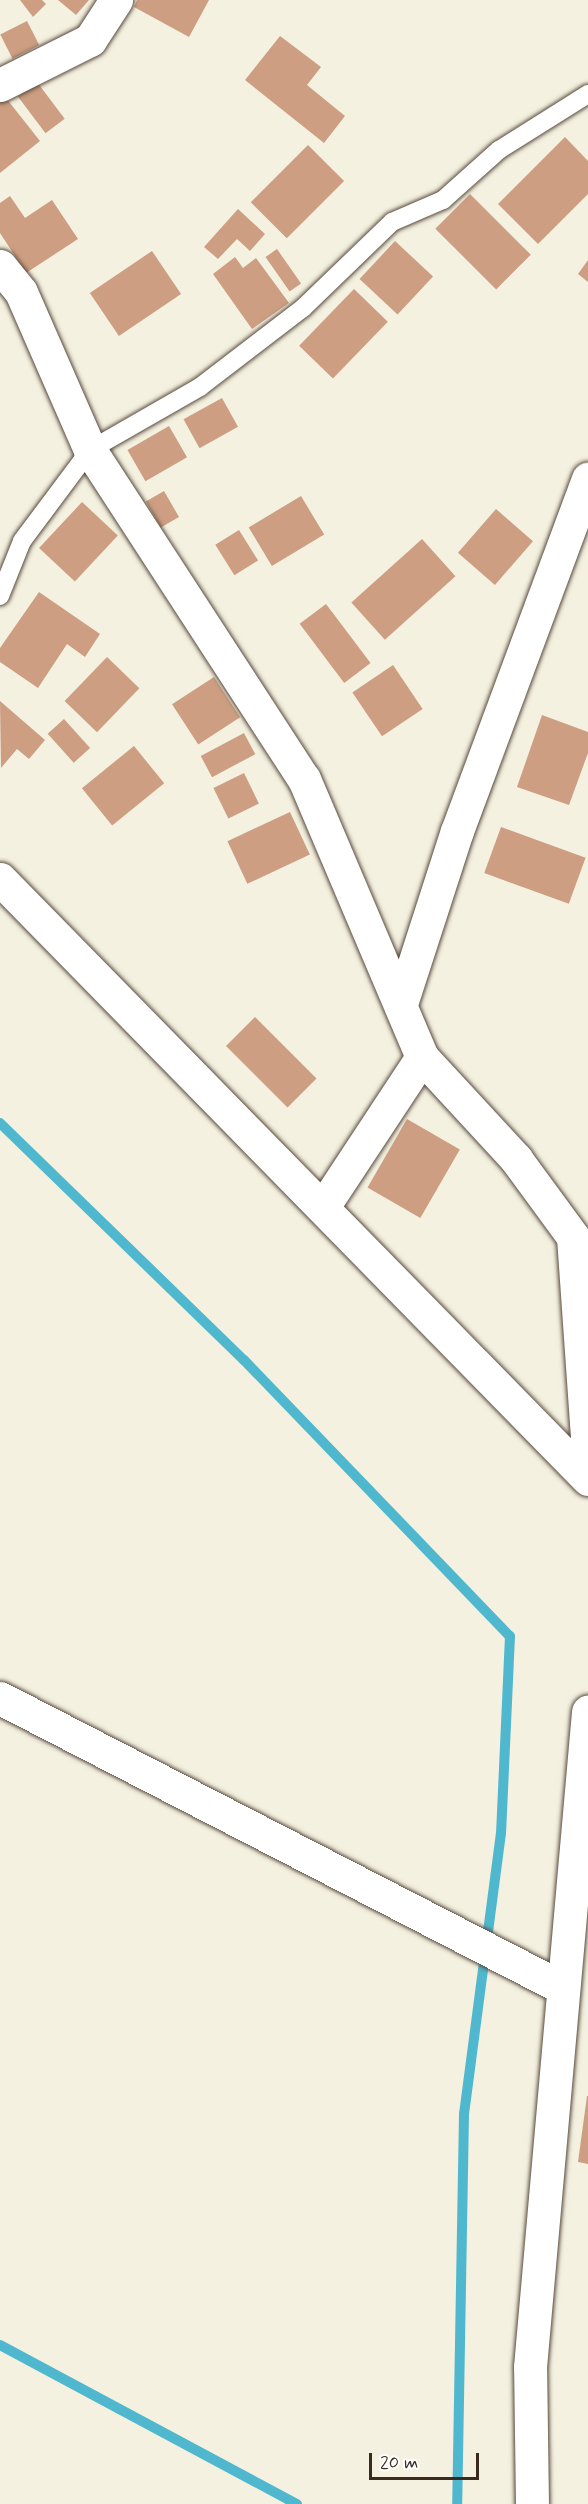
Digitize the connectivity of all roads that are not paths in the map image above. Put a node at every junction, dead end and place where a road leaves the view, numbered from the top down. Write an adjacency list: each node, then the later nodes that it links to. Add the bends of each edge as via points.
1 (116, 0): 2 (street, via 90,40)
2 (0, 85)
3 (588, 94): 5 (lane, via 499,150 443,200 392,222 303,308 200,387)
4 (0, 266): 5 (street, via 21,292)
5 (90, 450): 7 (lane, via 22,541); 9 (street, via 304,779)
6 (588, 479): 9 (street, via 457,831)
7 (0, 596)
8 (0, 879): 11 (street)
9 (401, 1004): 10 (street)
10 (422, 1057): 11 (street); 12 (street)
11 (323, 1207): 14 (street)
12 (581, 1230): 13 (street)
13 (588, 1450)
14 (588, 1479)
15 (0, 1698): 17 (street)
16 (588, 1712): 17 (street)
17 (561, 1987): 18 (street, via 530,2367)
18 (532, 2504)

